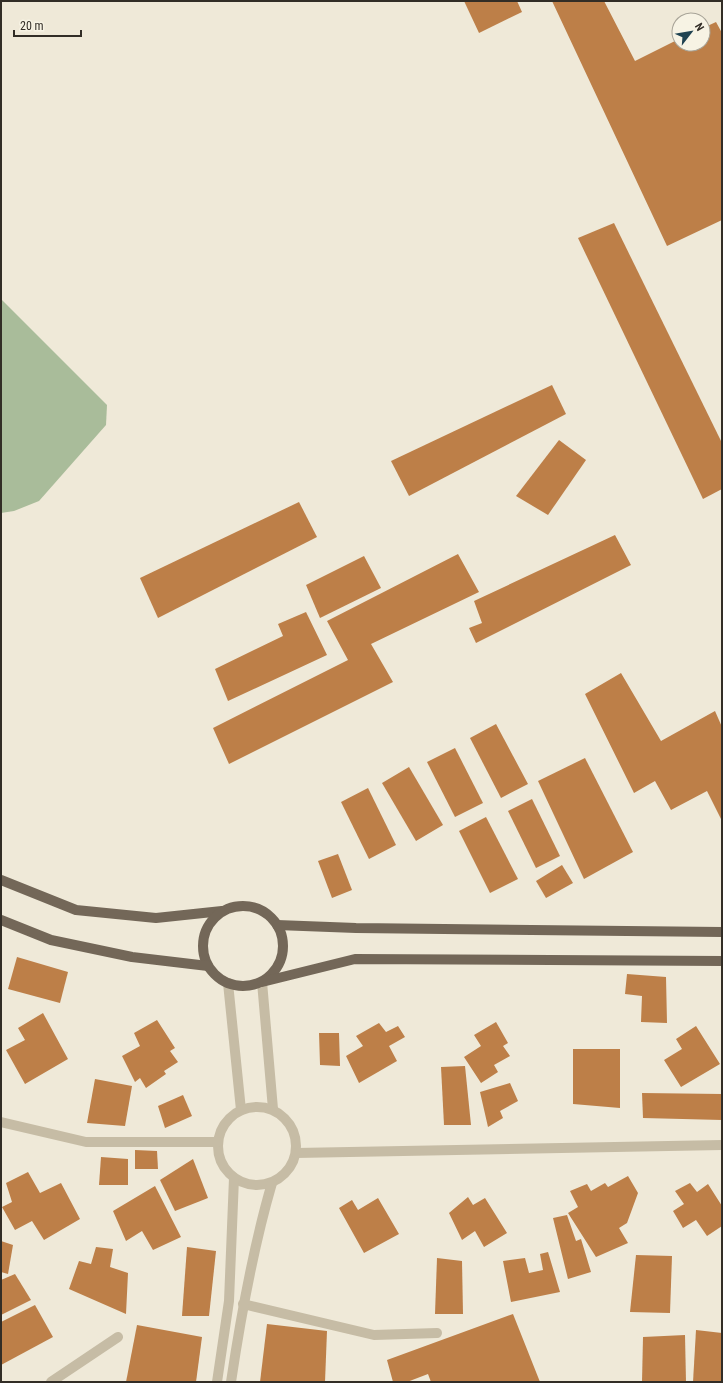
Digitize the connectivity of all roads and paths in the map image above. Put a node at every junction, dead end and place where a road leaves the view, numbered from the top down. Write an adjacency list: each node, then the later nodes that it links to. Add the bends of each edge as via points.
1 (1, 880): 2 (main road, via 76,910 156,918)
2 (222, 911): 4 (main road, via 234,906 259,908); 7 (main road, via 206,929 203,942)
3 (1, 920): 7 (main road, via 51,940 132,957)
4 (277, 925): 5 (main road); 8 (main road, via 283,937 284,950 273,974)
5 (722, 932)
6 (722, 961): 8 (main road, via 355,959)
7 (208, 966): 9 (main road, via 216,976)
8 (262, 982): 9 (main road, via 251,986); 11 (street)
9 (228, 983): 10 (street)
10 (241, 1110): 11 (street, via 262,1107); 13 (street, via 225,1123)
11 (273, 1110): 15 (street, via 284,1117 292,1127 297,1140)
12 (1, 1122): 13 (street, via 86,1142)
13 (218, 1142): 16 (street, via 219,1156)
14 (722, 1145): 15 (street)
15 (296, 1153): 17 (street, via 292,1166 284,1176)
16 (234, 1178): 17 (street, via 246,1184 259,1186); 22 (street, via 229,1301)
17 (272, 1183): 18 (street)
18 (243, 1304): 19 (street, via 374,1335); 23 (street)
19 (437, 1333)
20 (118, 1337): 21 (street)
21 (50, 1382)
22 (217, 1382)
23 (231, 1382)

